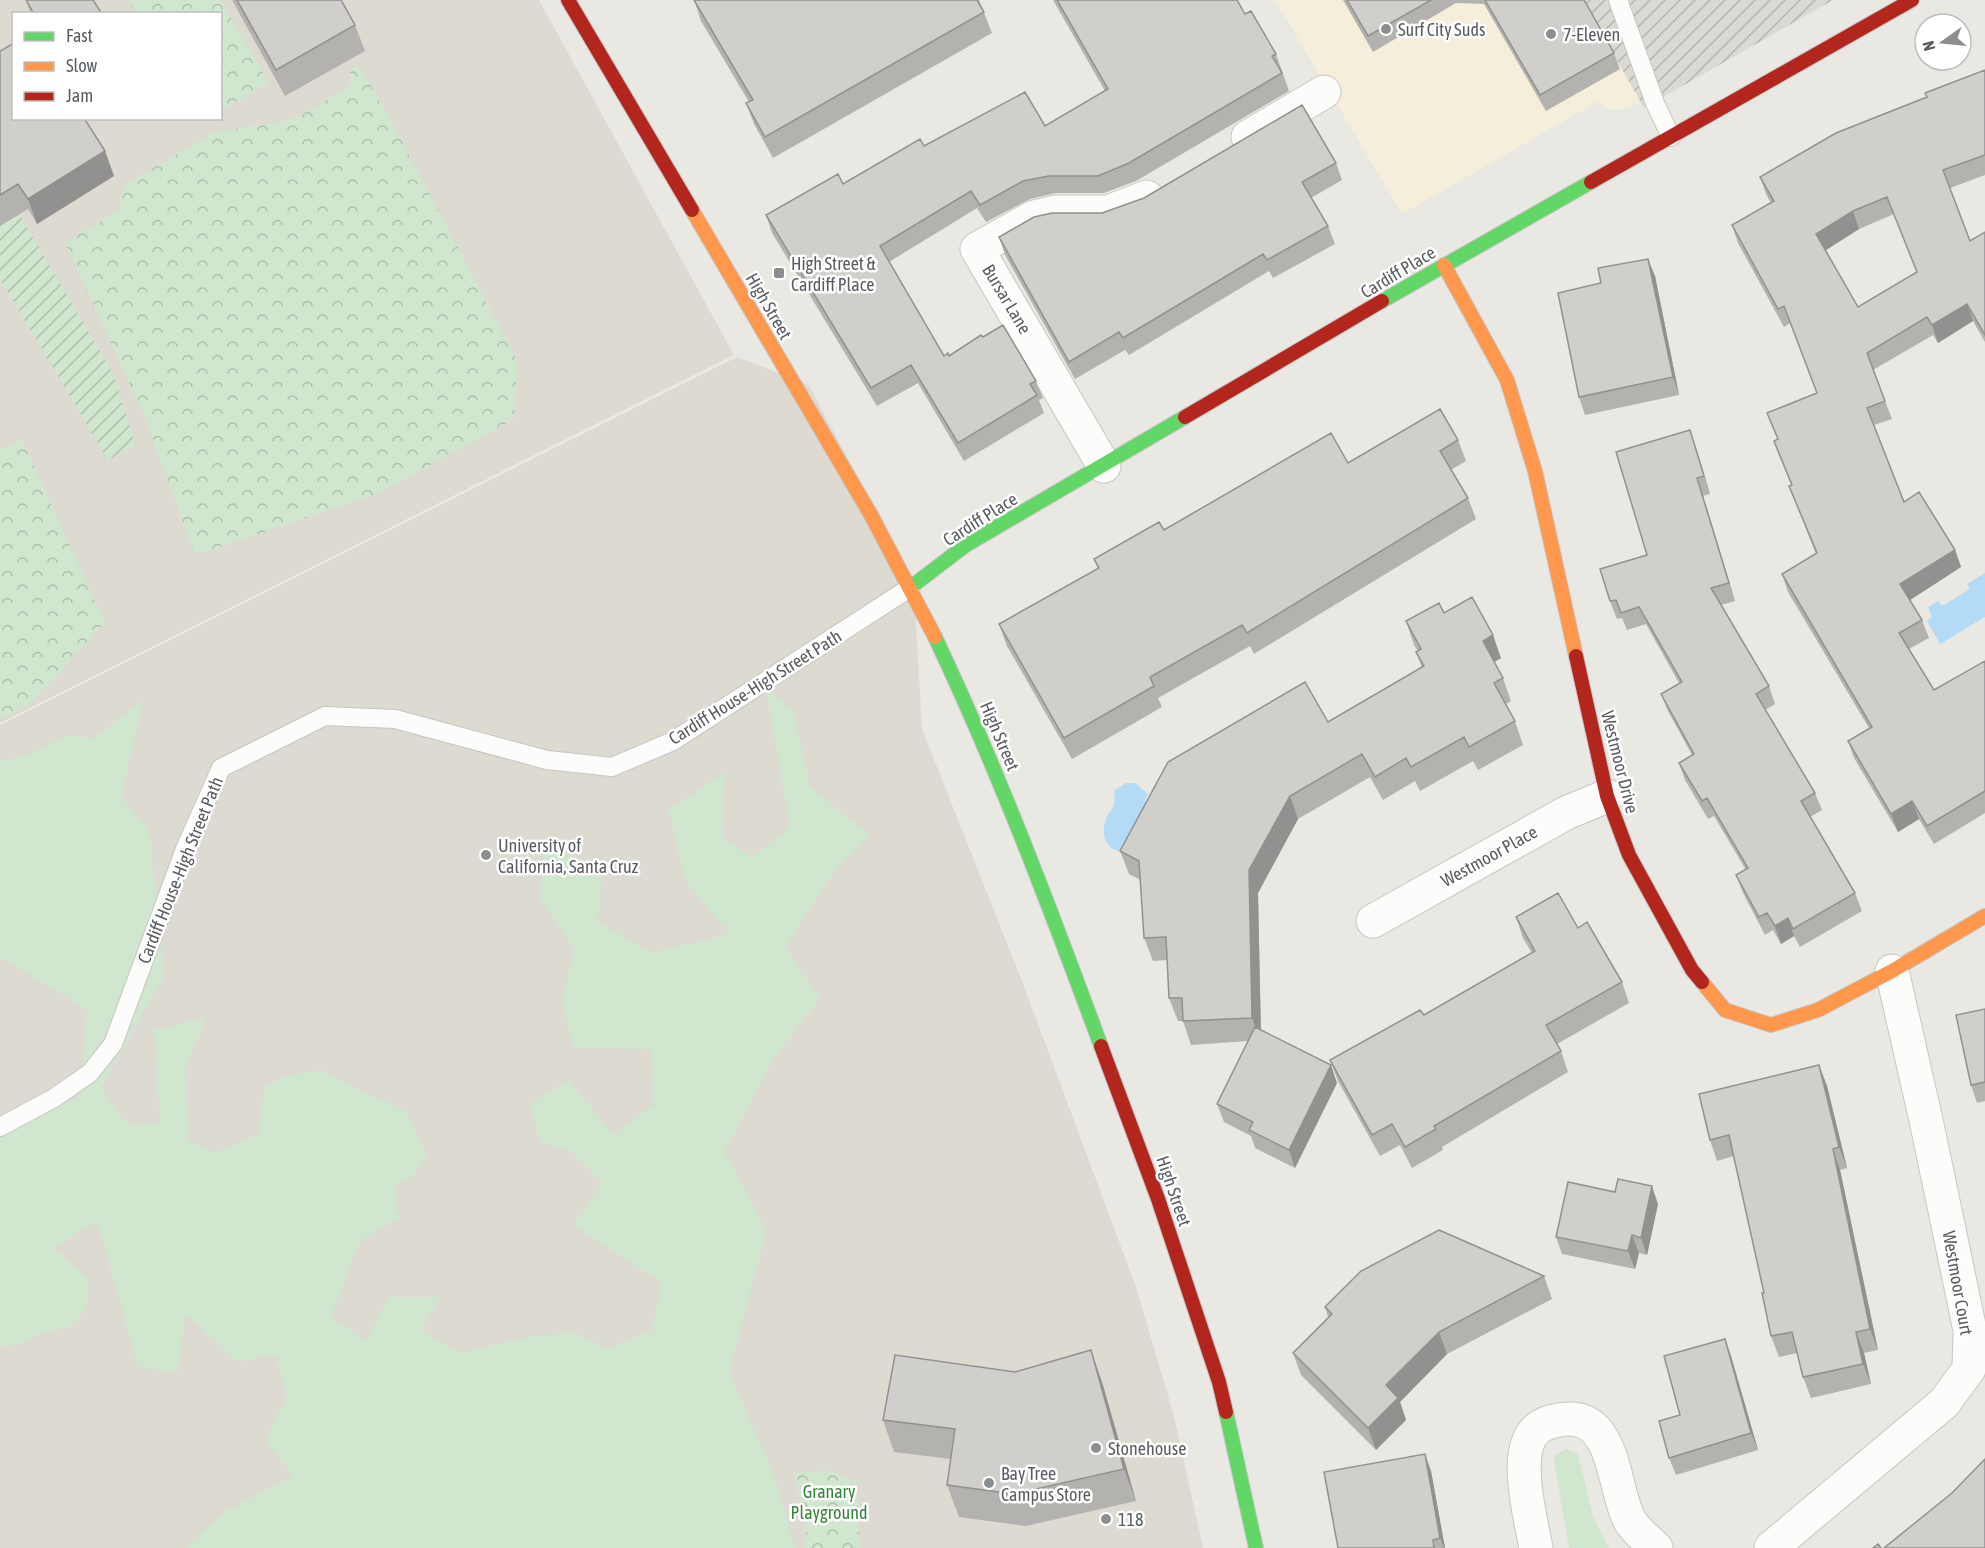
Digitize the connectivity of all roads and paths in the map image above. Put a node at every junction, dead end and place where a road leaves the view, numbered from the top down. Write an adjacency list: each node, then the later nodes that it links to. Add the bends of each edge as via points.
1 (1617, 0): 5 (lane)
2 (1912, 0): 5 (street, Cardiff Place)
3 (578, 4): 10 (street, High Street)
4 (1324, 92): 6 (street)
5 (1671, 137): 8 (street, Cardiff Place)
6 (1224, 151)
7 (1174, 181): 9 (street, Bursar Lane, via 1108,212 1056,212 1034,217 977,249)
8 (1444, 265): 9 (street, Cardiff Place); 11 (street, Westmoor Drive, via 1507,380 1535,471)
9 (1104, 466): 10 (street, Cardiff Place, via 966,545)
10 (911, 587): 15 (lane, Cardiff House-High Street Path, via 673,741 612,766 547,760 395,719 325,716 221,768 185,849 113,1044 90,1073); 16 (street, High Street, via 973,717 1031,856 1158,1199 1219,1382)
11 (1607, 796): 13 (street, Westmoor Place, via 1566,813); 14 (street, Westmoor Drive, via 1629,855 1692,970 1725,1010 1771,1025 1818,1010)
12 (1985, 916): 14 (street, Westmoor Drive)
13 (1372, 921)
14 (1892, 971): 19 (street, Westmoor Court, via 1970,1330 1969,1369 1944,1403)
15 (0, 1127)
16 (1256, 1548)
17 (1536, 1548): 18 (street, via 1524,1477 1526,1446 1538,1429 1558,1419 1577,1419 1593,1427 1607,1445 1630,1522)
18 (1656, 1548)
19 (1771, 1548)

